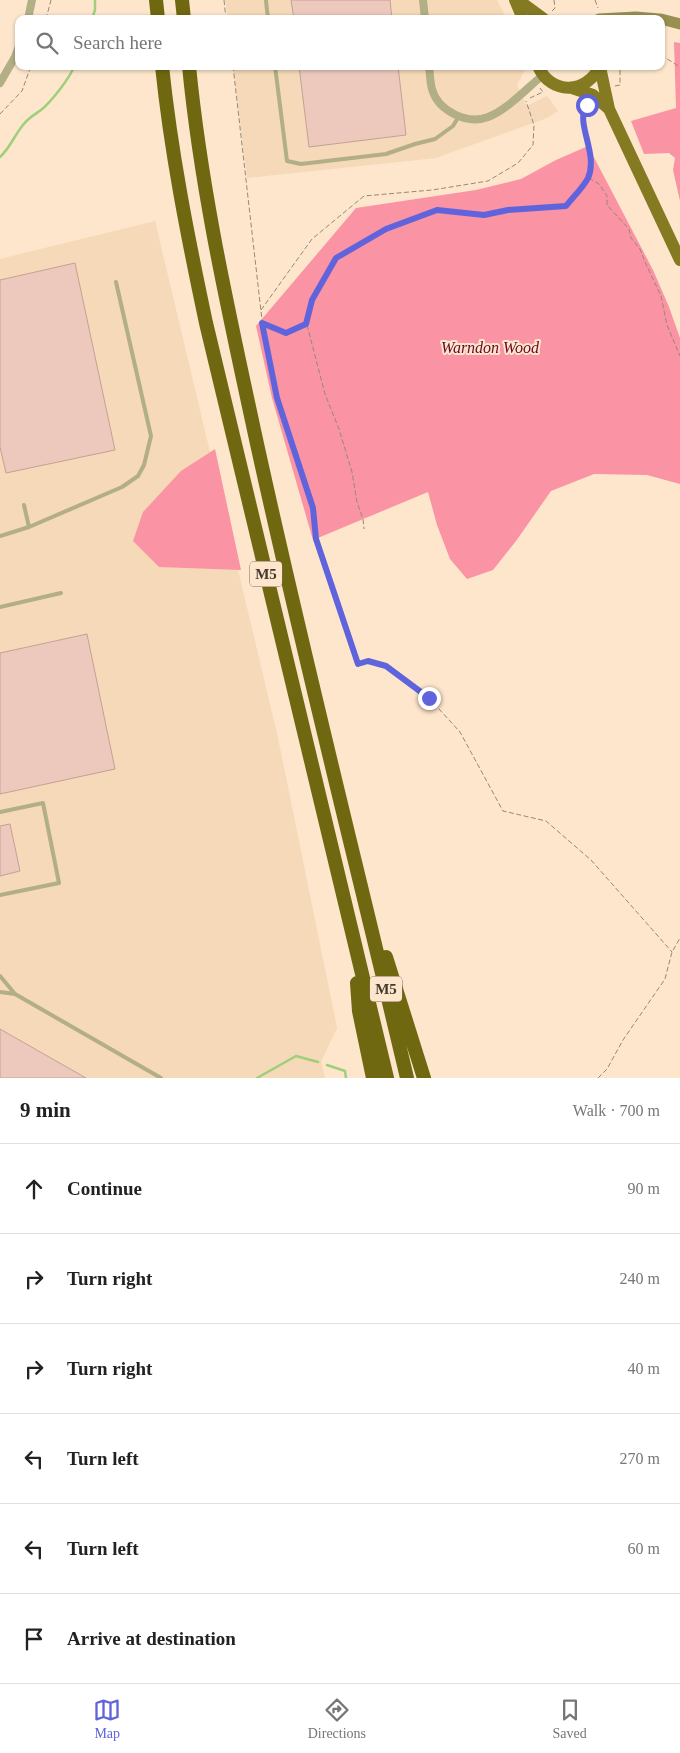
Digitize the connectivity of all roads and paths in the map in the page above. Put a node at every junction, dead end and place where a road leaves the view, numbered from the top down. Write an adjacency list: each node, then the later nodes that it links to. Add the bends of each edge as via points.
1 (32, 0): 14 (street)
2 (51, 0): 15 (path)
3 (156, 0): 16 (highway)
4 (182, 0): 17 (highway)
5 (224, 0): 18 (path)
6 (423, 0): 20 (street)
7 (514, 0): 21 (main road)
8 (518, 0): 22 (main road)
9 (554, 0): 12 (path)
10 (595, 0): 13 (path)
11 (266, 1): 19 (lane)
12 (554, 8)
13 (599, 14)
14 (29, 15)
15 (47, 15)
16 (158, 15)
17 (184, 15)
18 (226, 15)
19 (268, 15)
20 (425, 15)
21 (521, 15)
22 (539, 15)
23 (665, 20): 24 (street)
24 (680, 24)
25 (15, 57): 38 (street)
26 (665, 58): 27 (path)
27 (680, 67)
28 (30, 70): 43 (path, via 22,91)
29 (162, 70): 62 (highway, M5, via 186,232 206,324)
30 (189, 70): 60 (highway, M5, via 213,230 235,340 278,542)
31 (232, 70): 48 (path)
32 (276, 70): 44 (lane, via 287,160 301,164 386,154 435,139 453,126)
33 (430, 70): 44 (street, via 432,90 440,104)
34 (598, 70): 40 (main road, via 589,82)
35 (601, 70): 42 (main road)
36 (620, 70): 39 (path, via 620,85)
37 (539, 75): 40 (main road, via 561,87); 44 (street, via 505,107 488,117 475,120); 48 (path, via 543,92 526,100 534,125 533,145 518,163 488,180 432,190 364,196 312,239)
38 (0, 83)
39 (613, 86)
40 (572, 88): 42 (main road, via 593,95)
41 (587, 105): 45 (path, via 582,117 590,148)
42 (609, 108): 46 (main road)
43 (0, 114)
44 (459, 116)
45 (588, 178): 50 (path, via 566,206 484,215 437,210 386,229 336,258 312,300); 51 (path, via 599,184 607,196 608,205 640,249 661,296 667,326)
46 (680, 260)
47 (116, 282): 53 (lane, via 151,436 144,465 138,476 122,487)
48 (261, 311): 49 (path)
49 (262, 323): 50 (path, via 286,333); 63 (path, via 277,398 313,508 316,539 358,664 368,661 386,666 429,698 460,732 502,812 546,821 591,860)
50 (306, 324): 54 (path, via 352,472)
51 (680, 356)
52 (24, 505): 53 (lane)
53 (29, 527): 55 (lane)
54 (364, 529)
55 (0, 536)
56 (61, 593): 57 (lane)
57 (0, 607)
58 (0, 812): 59 (lane, via 43,803 59,883)
59 (0, 895)
60 (365, 900): 70 (highway, M5); 71 (highway, M5, via 394,978)
61 (680, 938): 63 (path)
62 (355, 950): 68 (highway, M5, via 359,1011); 69 (highway, M5)
63 (672, 952): 72 (path, via 665,979)
64 (0, 976): 66 (lane)
65 (0, 992): 66 (lane)
66 (16, 994): 67 (lane)
67 (161, 1078)
68 (373, 1078)
69 (387, 1078)
70 (407, 1078)
71 (424, 1078)
72 (598, 1078)

